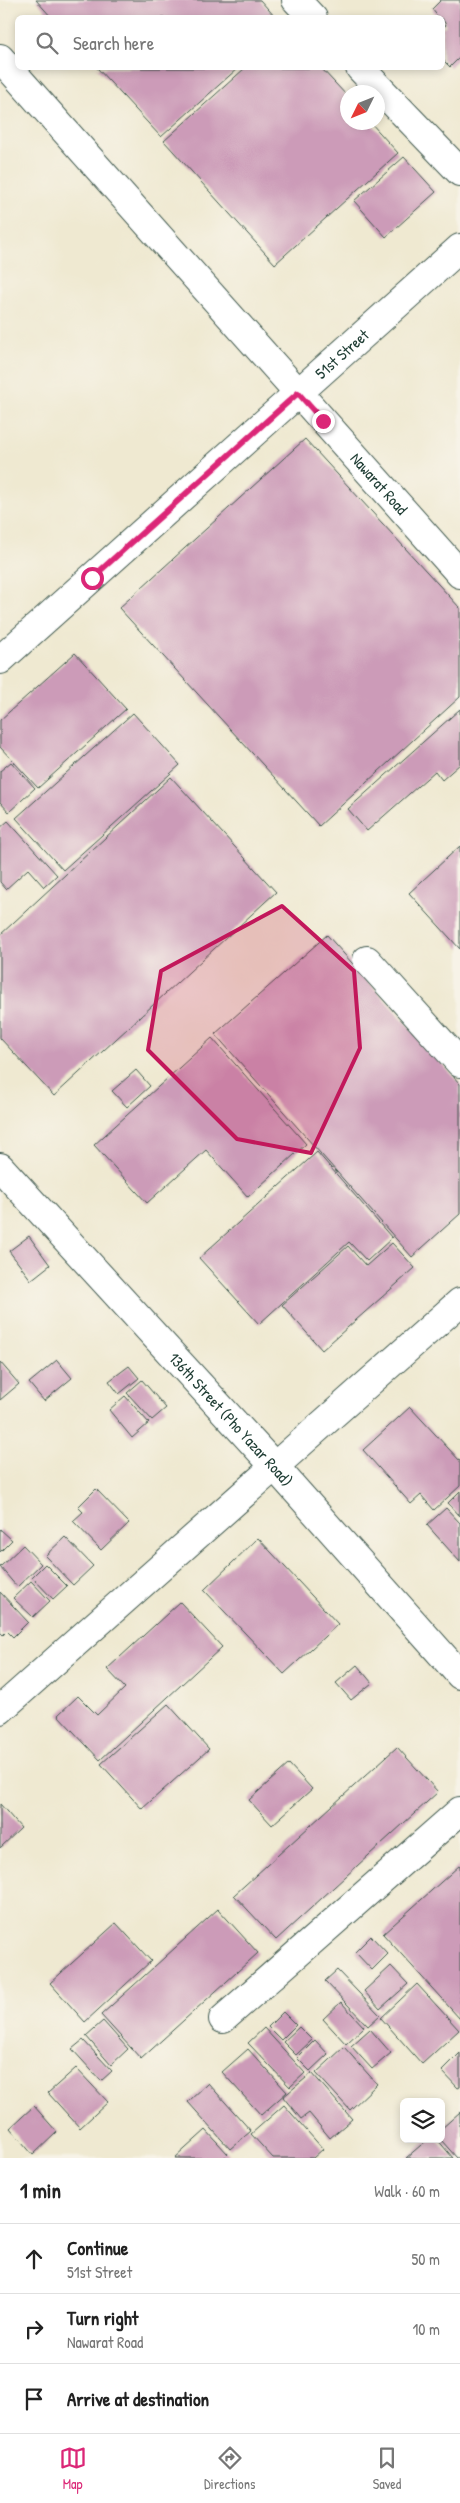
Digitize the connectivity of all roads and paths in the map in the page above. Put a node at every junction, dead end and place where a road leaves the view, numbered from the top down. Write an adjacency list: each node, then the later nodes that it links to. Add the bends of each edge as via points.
1 (296, 0): 2 (street)
2 (310, 15)
3 (0, 58): 7 (street, Nawarat Road)
4 (362, 70): 5 (street)
5 (460, 172)
6 (460, 248): 7 (street, 51st Street)
7 (298, 393): 8 (street, Nawarat Road); 9 (street, 51st Street)
8 (460, 574)
9 (1, 656)
10 (367, 960): 11 (street)
11 (460, 1063)
12 (3, 1177): 14 (street, 136th Street (Pho Yazar Road))
13 (460, 1302): 14 (street)
14 (275, 1467): 15 (street, 136th Street (Pho Yazar Road)); 16 (street)
15 (460, 1675)
16 (0, 1710)
17 (460, 1811): 18 (street)
18 (224, 2019)

